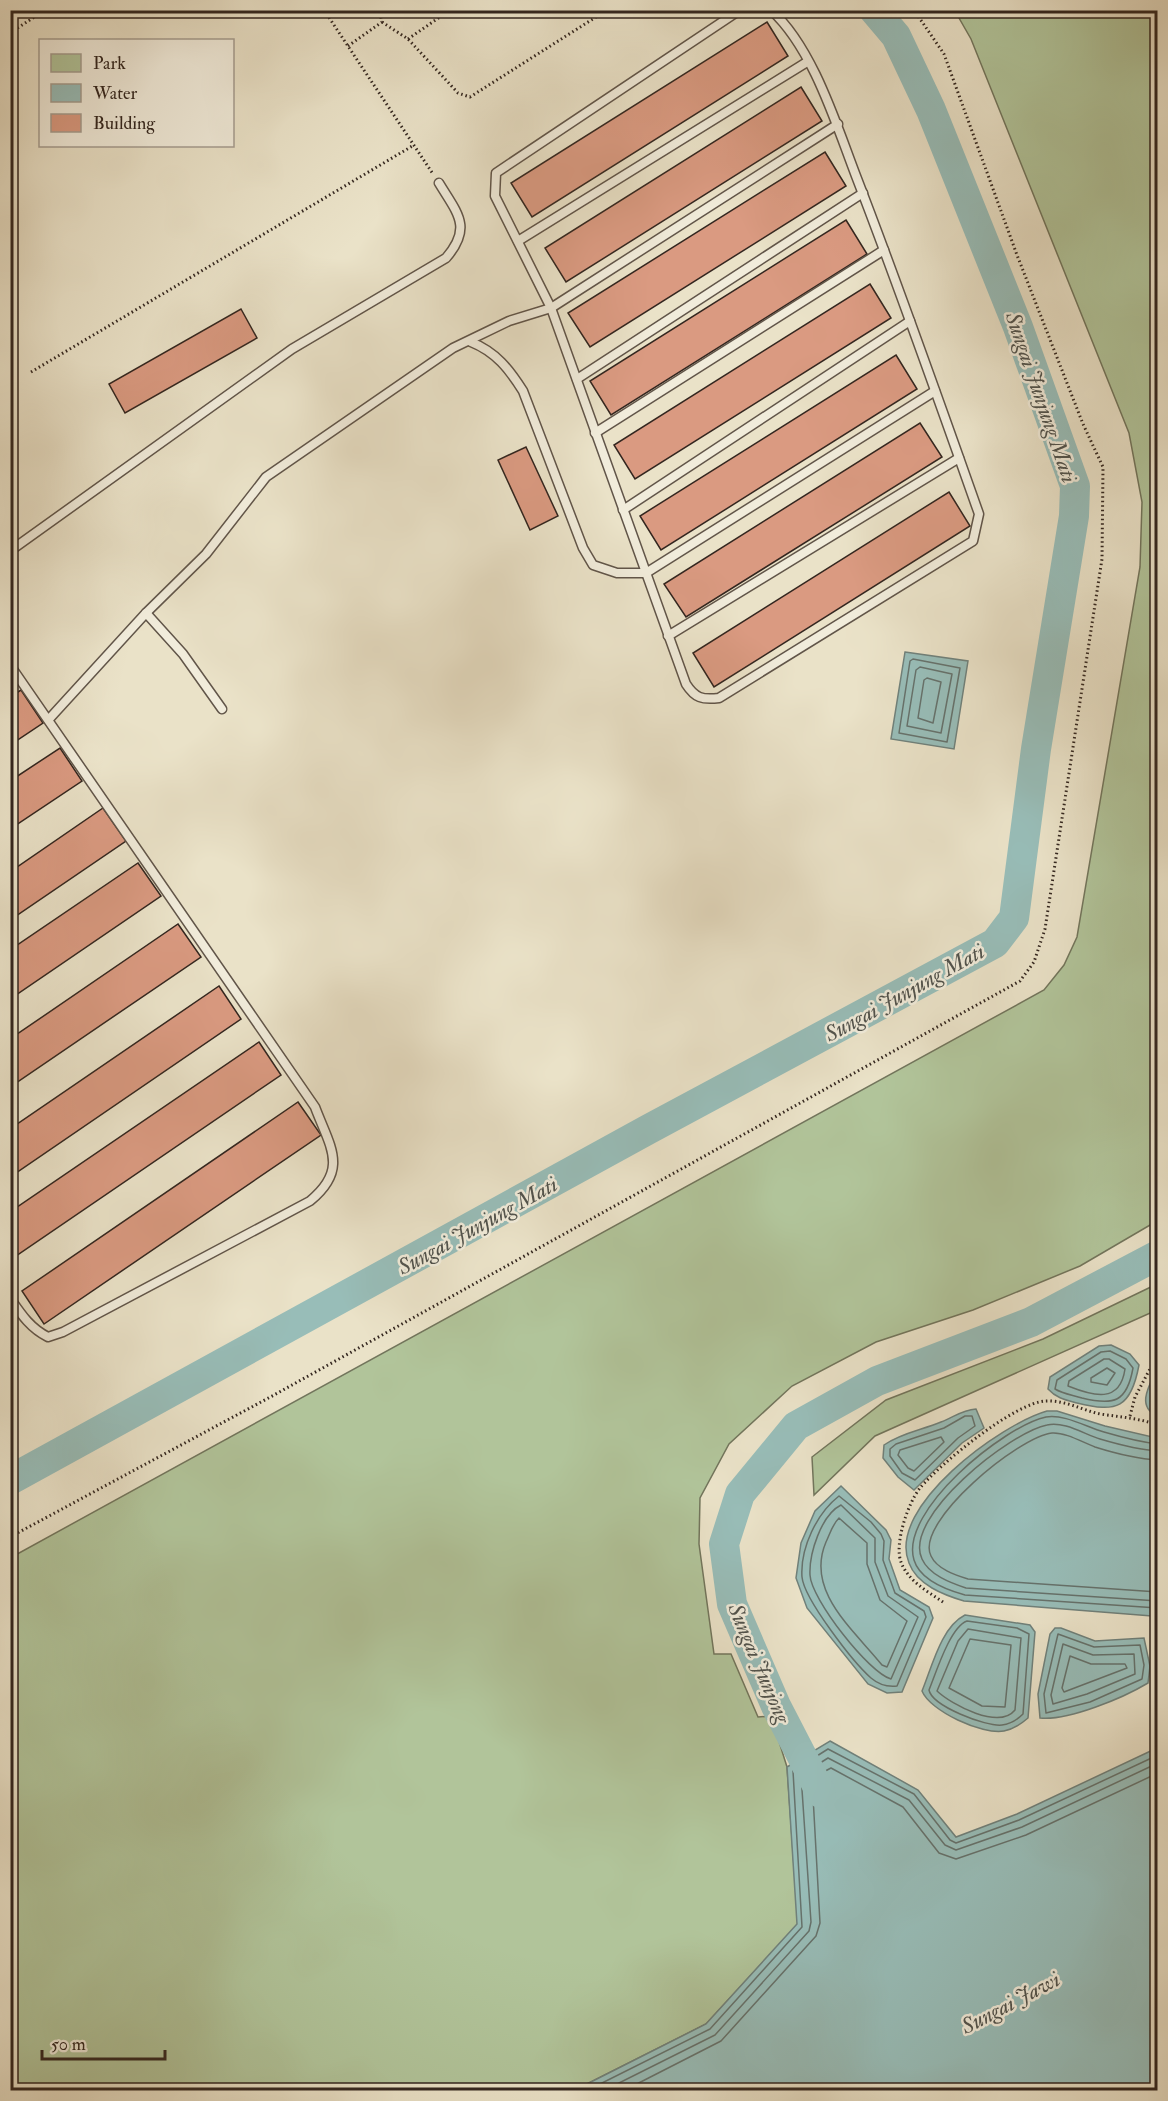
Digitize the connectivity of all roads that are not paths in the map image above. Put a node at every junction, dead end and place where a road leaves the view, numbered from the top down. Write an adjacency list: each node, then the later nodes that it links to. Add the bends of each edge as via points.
1 (740, 10): 7 (lane, via 496,173 495,196)
2 (771, 10): 3 (lane)
3 (807, 62): 4 (lane); 7 (lane)
4 (838, 124): 6 (lane); 9 (lane)
5 (439, 183): 17 (lane, via 458,214 461,229 459,243 446,258 292,349)
6 (863, 193): 8 (lane); 12 (lane)
7 (518, 241): 9 (lane)
8 (884, 250): 10 (lane); 14 (lane)
9 (551, 308): 11 (lane, via 509,321); 12 (lane)
10 (910, 321): 13 (lane); 16 (lane)
11 (471, 342): 18 (lane, via 500,359 523,391 593,565 617,573); 19 (lane, via 453,348 266,477 206,554)
12 (577, 379): 14 (lane)
13 (935, 391): 15 (lane); 18 (lane)
14 (595, 433): 16 (lane)
15 (959, 458): 20 (lane); 20 (lane, via 979,514 973,541 719,698 704,700 692,695)
16 (623, 510): 18 (lane)
17 (10, 551)
18 (646, 573): 20 (lane)
19 (146, 613): 22 (lane, via 183,654); 23 (lane)
20 (668, 636)
21 (10, 665): 23 (lane)
22 (222, 709)
23 (50, 718): 24 (lane, via 315,1107 333,1154 333,1173 326,1188 310,1201 63,1332 48,1337 39,1332)
24 (10, 1298)

